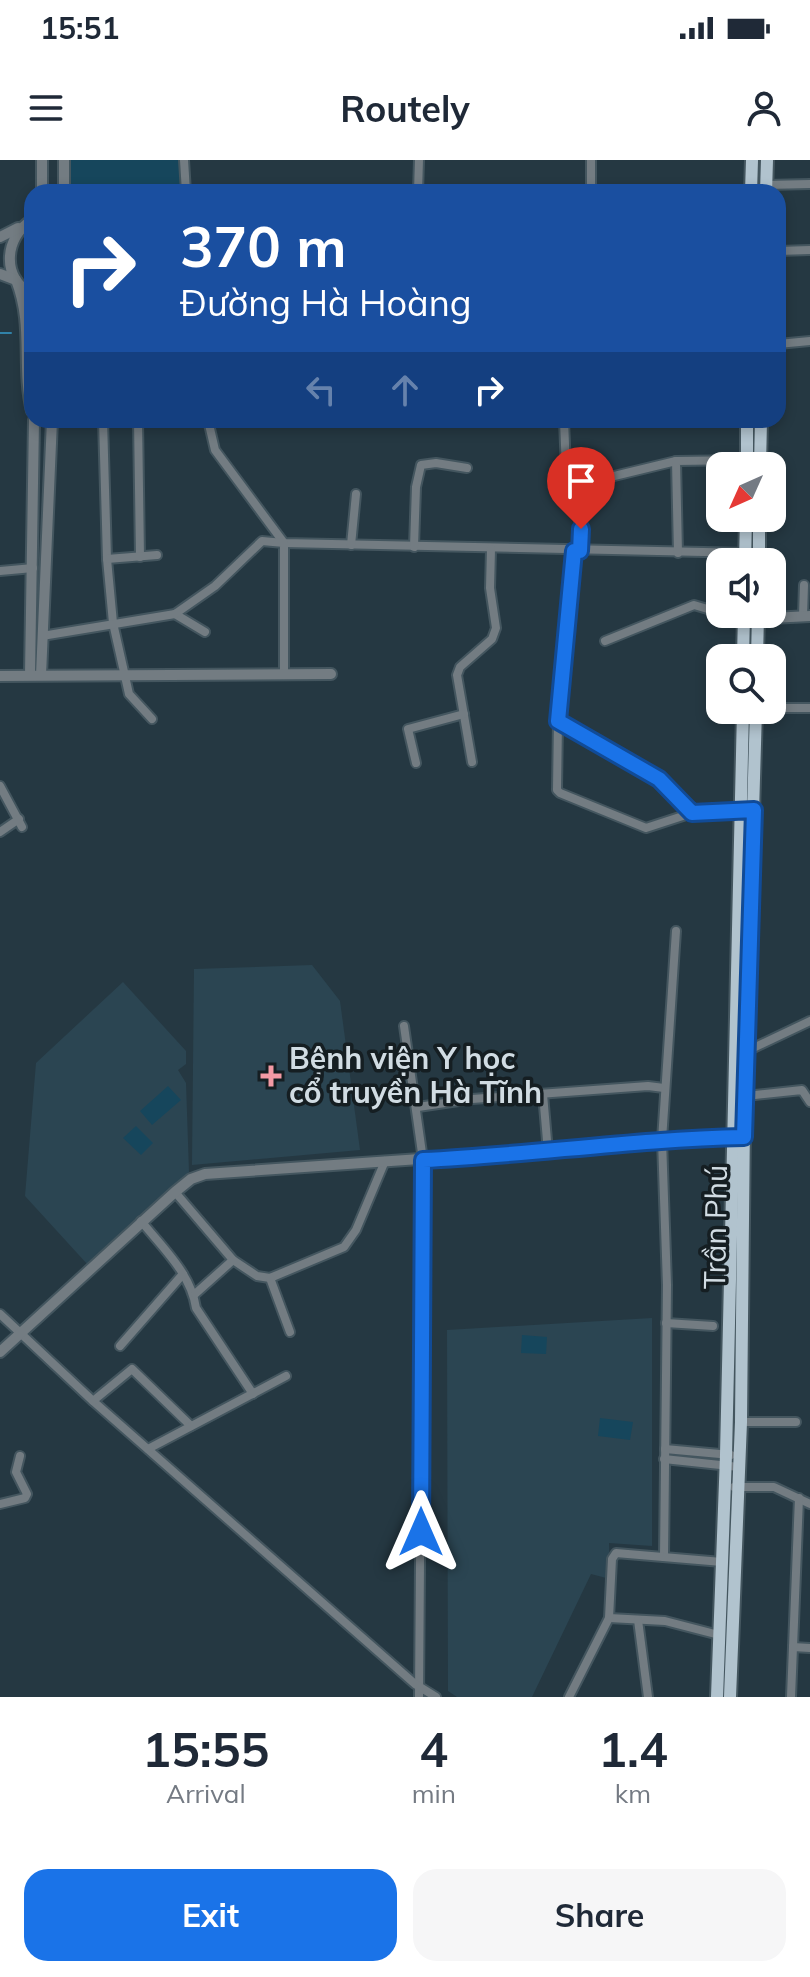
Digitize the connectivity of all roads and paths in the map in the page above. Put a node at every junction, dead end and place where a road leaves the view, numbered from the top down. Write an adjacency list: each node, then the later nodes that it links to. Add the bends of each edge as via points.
1 (42, 160): 8 (street)
2 (64, 160): 9 (street)
3 (184, 160): 10 (street)
4 (419, 160): 11 (street)
5 (591, 160): 12 (street)
6 (752, 160): 13 (main road)
7 (767, 160): 14 (main road)
8 (42, 184)
9 (64, 184)
10 (186, 184)
11 (418, 184)
12 (591, 184)
13 (751, 184)
14 (766, 184)
15 (810, 184): 16 (street)
16 (786, 186)
17 (24, 223): 19 (street)
18 (24, 226): 23 (street, via 9,256)
19 (0, 237)
20 (810, 250): 21 (street)
21 (786, 251)
22 (0, 274): 23 (street)
23 (17, 281): 24 (street); 25 (street)
24 (24, 287)
25 (24, 309)
26 (810, 341): 27 (street)
27 (786, 343)
28 (35, 428): 53 (street)
29 (51, 428): 62 (street)
30 (103, 428): 52 (street)
31 (138, 428): 51 (street)
32 (210, 428): 43 (street, via 215,450)
33 (565, 428): 41 (street, via 568,481)
34 (747, 428): 36 (main road)
35 (761, 428): 37 (main road)
36 (747, 452)
37 (760, 452)
38 (676, 461): 39 (street); 41 (street); 48 (street)
39 (706, 462)
40 (467, 468): 45 (street, via 421,465)
41 (579, 487): 47 (street)
42 (356, 494): 44 (street)
43 (284, 543): 44 (street); 57 (street, via 262,541 215,586); 67 (street)
44 (351, 545): 45 (street)
45 (414, 547): 46 (street)
46 (491, 549): 47 (street); 71 (street, via 496,628 492,639 458,671)
47 (577, 551): 48 (street); 73 (street)
48 (678, 553): 50 (street)
49 (157, 555): 51 (street)
50 (706, 555)
51 (140, 557): 52 (street)
52 (107, 559): 60 (street)
53 (33, 568): 54 (street); 65 (street)
54 (0, 571)
55 (804, 585): 59 (street)
56 (706, 609): 63 (street, via 694,605)
57 (175, 614): 60 (street); 61 (street)
58 (786, 616): 59 (street)
59 (807, 616)
60 (113, 623): 62 (street); 66 (street)
61 (205, 632)
62 (42, 636): 65 (street)
63 (605, 641)
64 (331, 674): 67 (street)
65 (36, 675): 66 (street); 68 (street)
66 (124, 675): 67 (street); 72 (street, via 133,701)
67 (284, 675)
68 (0, 676)
69 (786, 708): 70 (street)
70 (810, 708)
71 (464, 714): 76 (street); 77 (street, via 408,729)
72 (152, 719)
73 (558, 721): 81 (street, via 659,779); 81 (street, via 560,793 646,828)
74 (743, 724): 80 (main road, Trần Phú)
75 (756, 724): 79 (main road, Trần Phú)
76 (472, 762)
77 (416, 763)
78 (0, 786): 82 (street, via 20,823)
79 (754, 810): 80 (street); 86 (main road, Trần Phú)
80 (740, 811): 81 (street); 92 (main road, Trần Phú)
81 (692, 813)
82 (0, 832)
83 (676, 931): 87 (street)
84 (810, 1021): 86 (street)
85 (404, 1026): 91 (street)
86 (747, 1051): 89 (main road, Trần Phú)
87 (664, 1088): 88 (street); 93 (street)
88 (543, 1094): 91 (street); 94 (street)
89 (746, 1096): 90 (street, via 802,1090); 92 (main road, Trần Phú)
90 (810, 1102)
91 (418, 1107): 95 (street)
92 (738, 1137): 93 (street); 113 (main road, Trần Phú); 119 (main road, Trần Phú)
93 (662, 1140): 94 (street); 104 (street)
94 (548, 1152): 95 (street)
95 (423, 1160): 96 (street); 131 (street)
96 (385, 1161): 97 (street, via 205,1174); 101 (street, via 344,1247)
97 (175, 1192): 98 (street); 99 (street)
98 (141, 1221): 100 (street); 107 (street)
99 (233, 1260): 101 (street); 102 (street)
100 (183, 1274): 102 (street); 108 (street)
101 (270, 1278): 106 (street)
102 (195, 1294): 111 (street, via 196,1308)
103 (0, 1314): 107 (street)
104 (666, 1323): 105 (street); 117 (street)
105 (713, 1326)
106 (290, 1332)
107 (20, 1333): 109 (street); 112 (street)
108 (120, 1346)
109 (0, 1352)
110 (286, 1376): 111 (street)
111 (253, 1394): 115 (street)
112 (93, 1401): 115 (street, via 132,1369); 116 (street)
113 (741, 1422): 114 (street); 119 (main road, Trần Phú)
114 (796, 1422)
115 (191, 1426): 116 (street)
116 (148, 1449): 131 (street)
117 (664, 1454): 119 (street); 124 (street)
118 (20, 1456): 122 (street, via 16,1472 27,1494)
119 (733, 1461): 120 (main road, Trần Phú)
120 (732, 1486): 121 (street, via 774,1487); 125 (main road, Trần Phú); 136 (main road, Trần Phú)
121 (799, 1498): 123 (street); 129 (street)
122 (0, 1504)
123 (810, 1504)
124 (664, 1557): 125 (street); 126 (street, via 613,1555)
125 (722, 1562): 128 (main road, Trần Phú)
126 (609, 1618): 127 (street); 133 (street)
127 (638, 1620): 128 (street); 134 (street)
128 (719, 1635): 135 (main road, Trần Phú)
129 (793, 1647): 130 (street); 137 (street)
130 (810, 1648)
131 (420, 1692): 132 (street)
132 (436, 1697)
133 (569, 1697)
134 (648, 1697)
135 (717, 1697)
136 (730, 1697)
137 (791, 1697)

